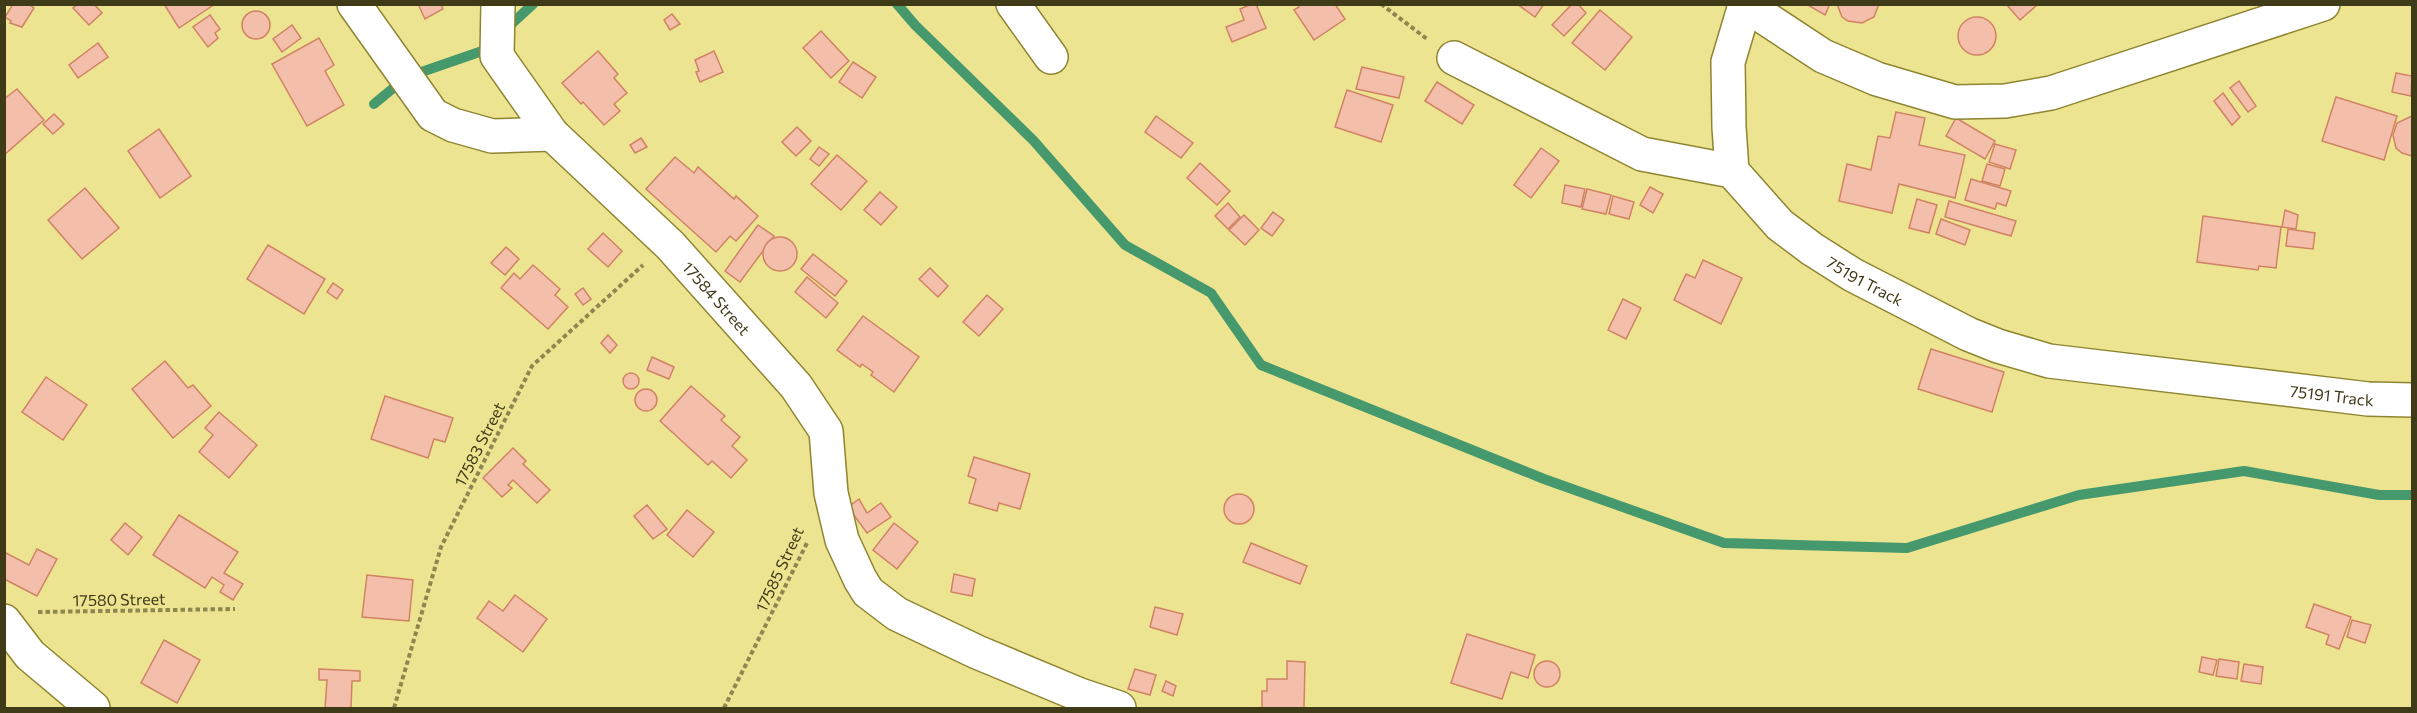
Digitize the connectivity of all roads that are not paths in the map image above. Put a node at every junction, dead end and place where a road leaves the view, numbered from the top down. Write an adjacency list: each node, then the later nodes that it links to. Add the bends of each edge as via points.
1 (354, 4): 8 (street, via 433,116 492,136)
2 (498, 4): 8 (street, 17584 Street, via 497,56)
3 (1013, 4): 6 (street)
4 (2323, 4): 5 (street, via 2051,93 2005,101 1955,102 1877,79 1823,56)
5 (1745, 5): 9 (street, via 1728,62)
6 (1051, 57)
7 (1454, 58): 9 (street, via 1642,154)
8 (552, 134): 13 (street, 17584 Street, via 670,245 796,386 826,431 831,493 842,540 868,592 897,614 1080,695)
9 (1732, 171): 10 (street, 75191 Track, via 1780,225 1812,249 1853,275 1998,346 2049,361 2368,399)
10 (2412, 400)
11 (16, 616): 12 (street, via 30,655)
12 (93, 708)
13 (1119, 708)

